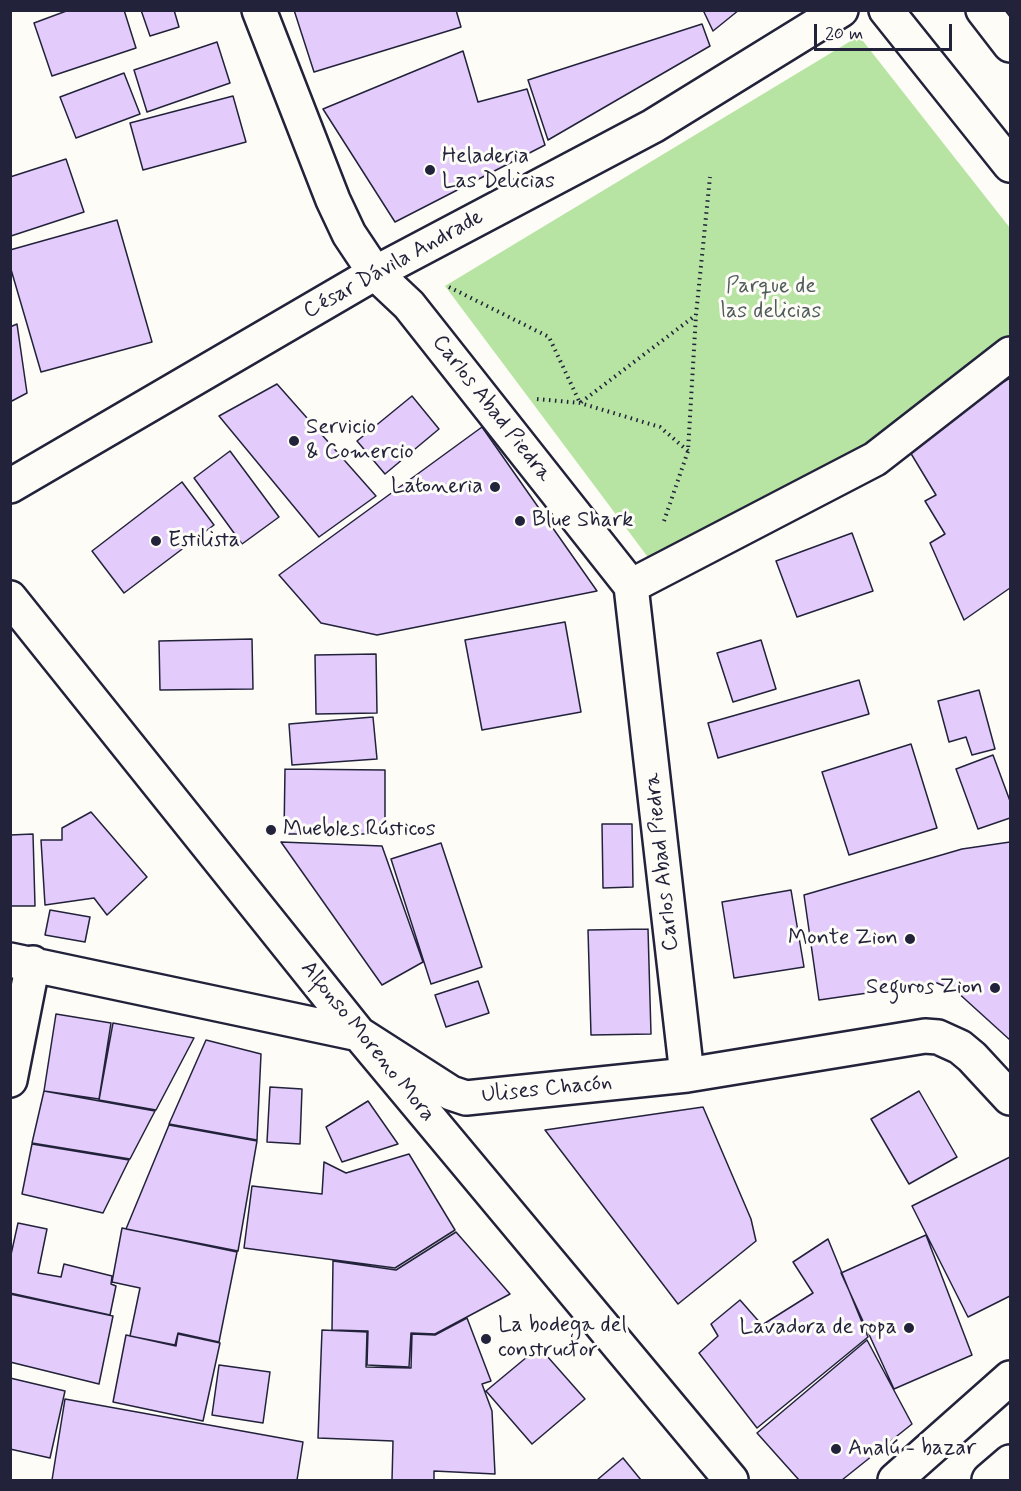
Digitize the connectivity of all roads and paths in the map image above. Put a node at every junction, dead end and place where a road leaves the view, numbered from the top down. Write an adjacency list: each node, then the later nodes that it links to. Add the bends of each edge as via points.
1 (259, 10): 8 (street, Carlos Abad Piedra, via 333,200 349,234)
2 (841, 10): 8 (street, César Dávila Andrade, via 653,126)
3 (886, 10): 6 (street)
4 (983, 10): 5 (street)
5 (1011, 45)
6 (1011, 165)
7 (710, 177): 10 (path)
8 (375, 273): 9 (street, Carlos Abad Piedra); 15 (street, César Dávila Andrade)
9 (409, 305): 13 (path, via 445,286 549,337); 17 (street, Carlos Abad Piedra)
10 (696, 315): 13 (path); 14 (path)
11 (1011, 354): 17 (street, via 875,459)
12 (530, 399): 13 (path)
13 (580, 404): 14 (path, via 660,427)
14 (688, 451): 16 (path)
15 (10, 486)
16 (661, 528)
17 (631, 586): 21 (street, Carlos Abad Piedra)
18 (10, 598): 20 (street, Alfonso Moreno Mora)
19 (22, 961): 20 (street, Ulises Chacón); 22 (street)
20 (358, 1034): 21 (street, Ulises Chacón, via 451,1093 466,1098); 26 (street, Alfonso Moreno Mora)
21 (687, 1075): 23 (street, Ulises Chacón, via 925,1036 960,1047)
22 (10, 1080)
23 (1011, 1098)
24 (1011, 1378): 27 (street)
25 (1011, 1462): 28 (street)
26 (730, 1480)
27 (895, 1480)
28 (989, 1480)

